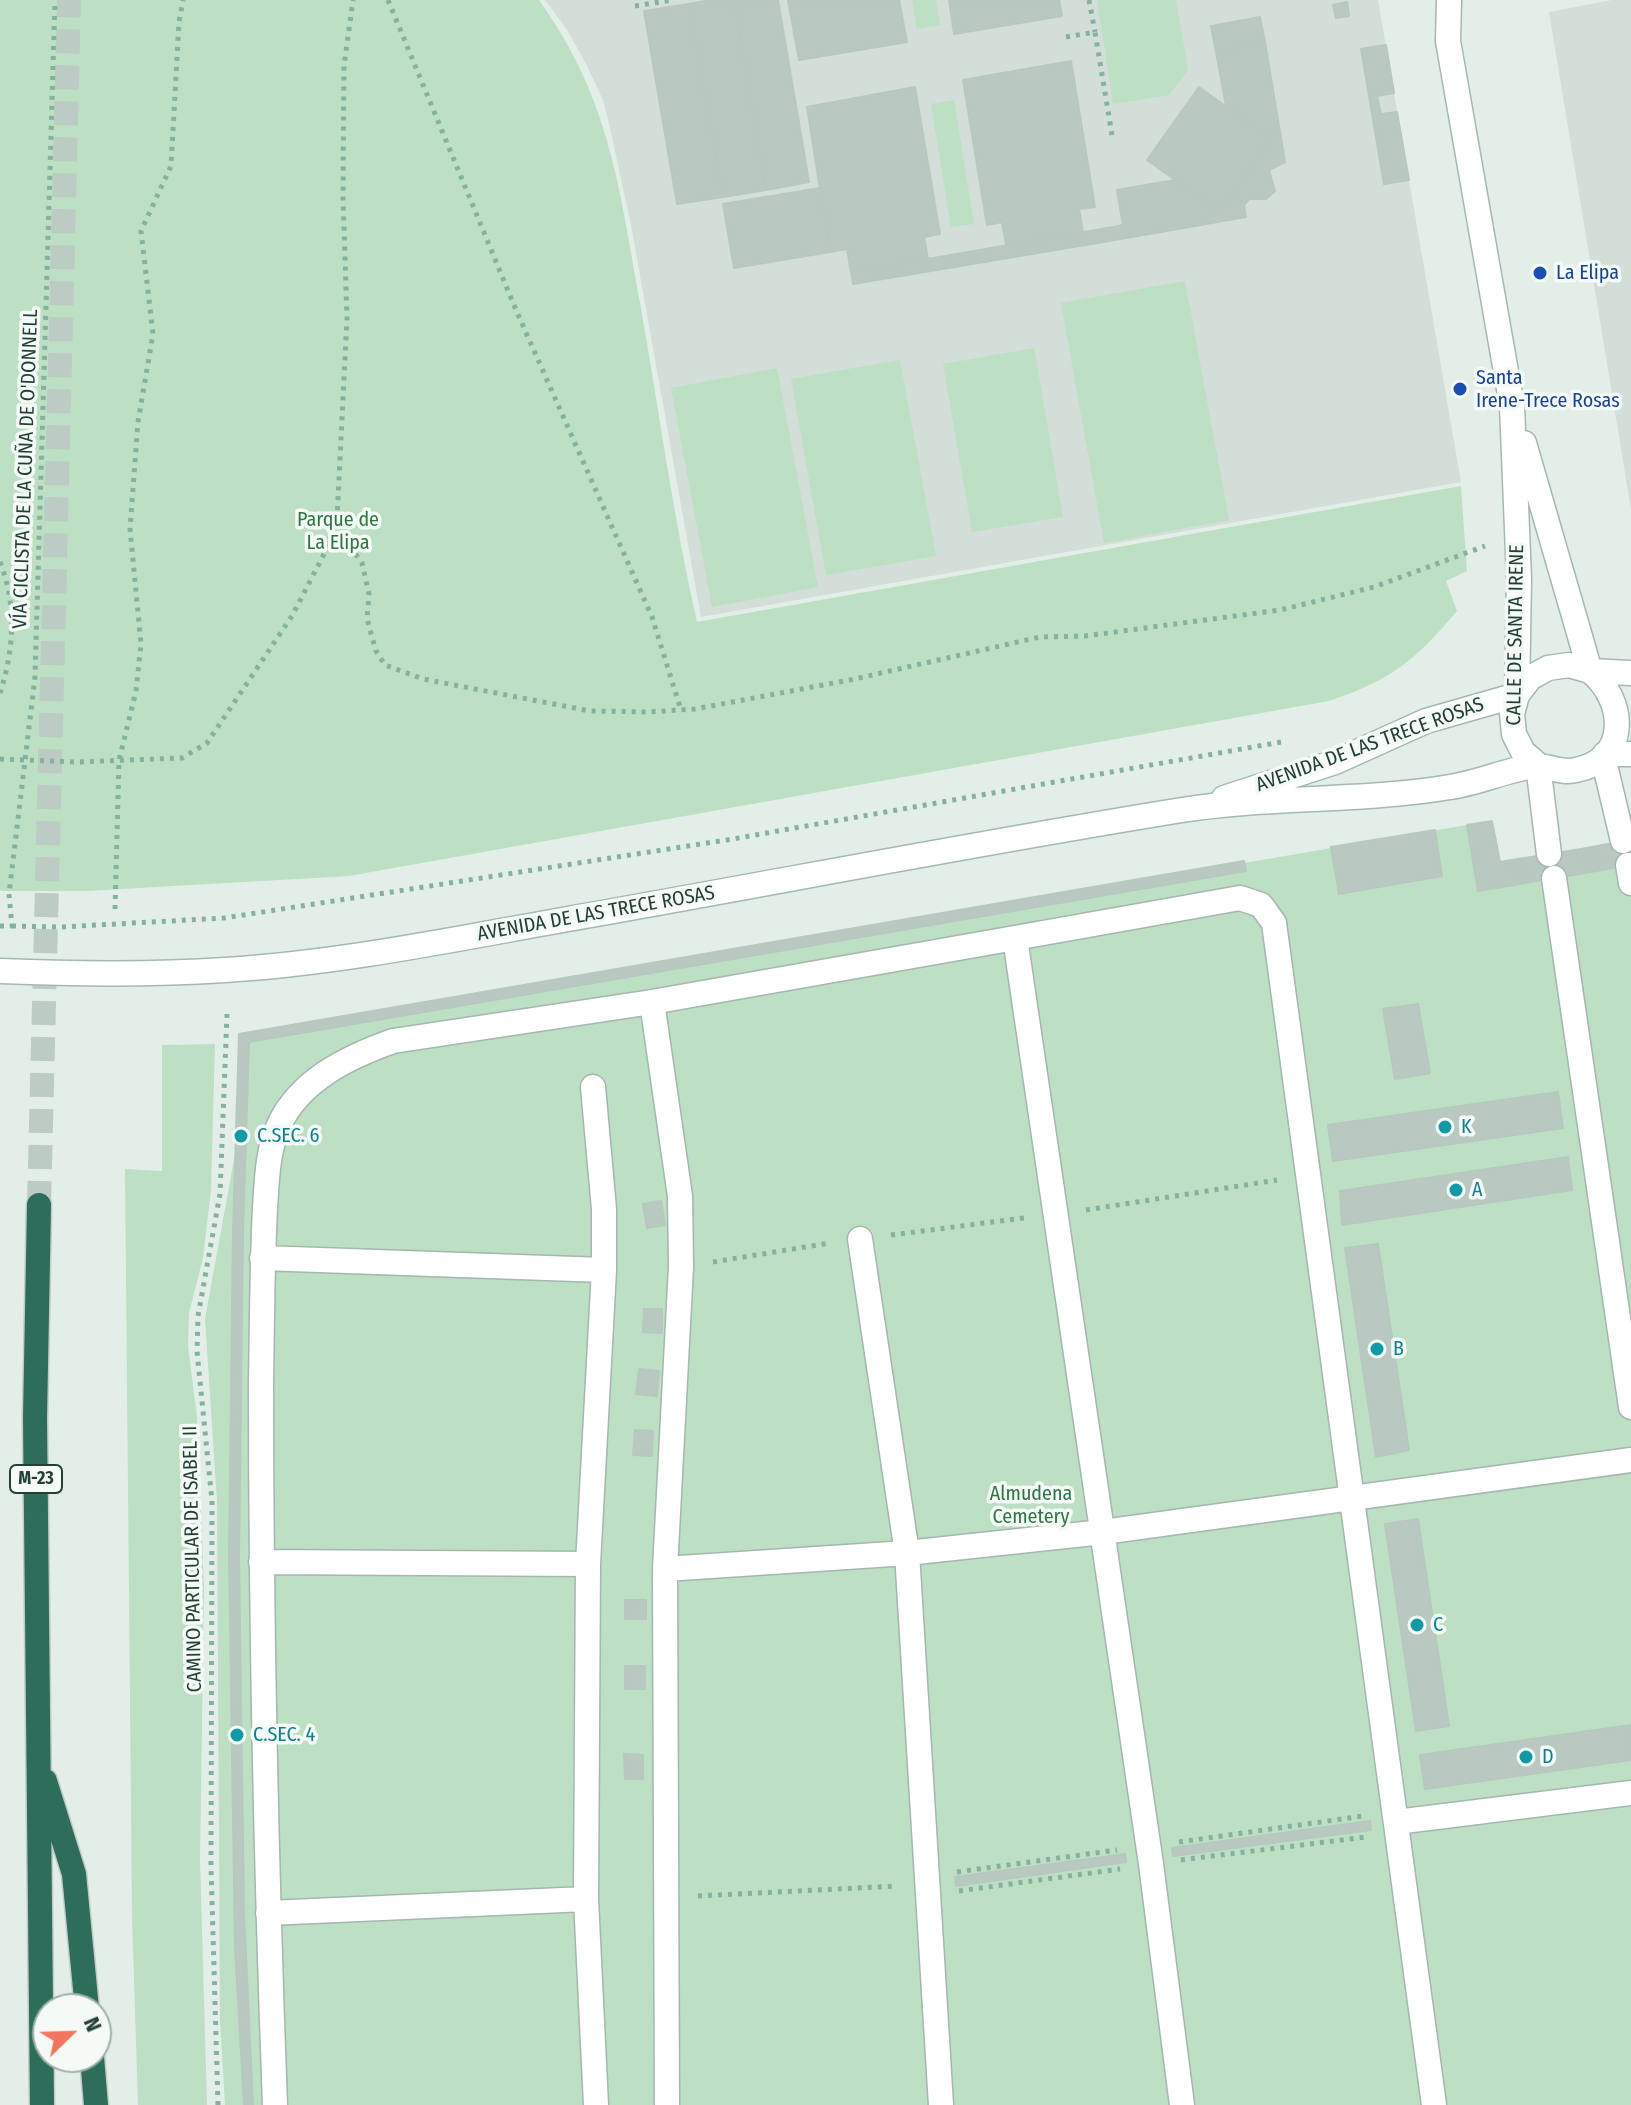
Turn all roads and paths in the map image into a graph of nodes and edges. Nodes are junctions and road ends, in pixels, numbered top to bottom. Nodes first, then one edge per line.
1 (55, 0) edge
2 (183, 0) edge
3 (353, 0) edge
4 (388, 0) edge
5 (672, 0) edge
6 (1089, 0) edge
7 (1449, 0) edge
8 (635, 6) dead end
9 (1095, 32) junction
10 (1066, 37) dead end
11 (1112, 135) dead end
12 (1512, 406) junction
13 (337, 519) junction
14 (1518, 536) junction
15 (0, 562) edge
16 (1631, 673) edge
17 (1598, 677) junction
18 (0, 693) edge
19 (1517, 695) junction
20 (681, 710) junction
21 (1287, 741) dead end
22 (1631, 754) edge
23 (1604, 756) junction
24 (0, 759) edge
25 (25, 759) junction
26 (119, 760) junction
27 (1538, 765) junction
28 (1188, 809) junction
29 (1628, 863) edge
30 (115, 909) dead end
31 (0, 926) edge
32 (12, 926) junction
33 (1015, 938) junction
34 (0, 971) edge
35 (652, 1002) junction
36 (227, 1014) dead end
37 (593, 1087) dead end
38 (1306, 1176) junction
39 (39, 1205) tunnel mouth
40 (1057, 1214) junction
41 (860, 1239) junction
42 (262, 1258) junction
43 (681, 1267) junction
44 (604, 1270) junction
45 (1631, 1407) edge
46 (1631, 1460) edge
47 (1353, 1500) junction
48 (1103, 1532) junction
49 (907, 1553) junction
50 (261, 1562) junction
51 (588, 1564) junction
52 (665, 1569) junction
53 (36, 1754) junction
54 (1631, 1793) edge
55 (1396, 1822) junction
56 (929, 1884) junction
57 (665, 1898) junction
58 (586, 1899) junction
59 (268, 1913) junction
60 (85, 1993) edge
61 (93, 2073) edge
62 (42, 2105) edge
63 (96, 2105) edge
64 (218, 2105) edge
65 (275, 2105) edge
66 (596, 2105) edge
67 (667, 2105) edge
68 (941, 2105) edge
69 (1182, 2105) edge
70 (1434, 2105) edge

1 - 25 path, VÍA CICLISTA DE LA CUÑA DE O'DONNELL
2 - 26 path
3 - 13 path
4 - 20 path
5 - 8 path
6 - 9 path
7 - 12 street, CALLE DE SANTA IRENE
9 - 10 path
9 - 11 path
12 - 14 street, CALLE DE SANTA IRENE
12 - 17 street, CALLE DE SANTA IRENE
13 - 20 path
13 - 26 path
14 - 19 street, CALLE DE SANTA IRENE
14 - 20 path
15 - 18 path
16 - 17 street, AVENIDA DE LAS TRECE ROSAS
17 - 19 street, AVENIDA DE LAS TRECE ROSAS
17 - 23 street, CALLE DE SANTA IRENE
19 - 27 street, CALLE DE SANTA IRENE
19 - 28 street, AVENIDA DE LAS TRECE ROSAS
21 - 32 path
22 - 23 street, AVENIDA DE LAS TRECE ROSAS
23 - 27 street, AVENIDA DE LAS TRECE ROSAS
23 - 29 street
24 - 25 path
25 - 26 path
25 - 32 path, VÍA CICLISTA DE LA CUÑA DE O'DONNELL
26 - 30 path
27 - 28 street, AVENIDA DE LAS TRECE ROSAS
27 - 45 street
28 - 34 street, AVENIDA DE LAS TRECE ROSAS
31 - 32 path
33 - 35 street
33 - 38 street
33 - 40 street
35 - 42 street
35 - 43 street
36 - 64 path, CAMINO PARTICULAR DE ISABEL II
37 - 44 street
38 - 40 path
38 - 47 street
39 - 53 highway, M-23
40 - 41 path
40 - 48 street
41 - 43 path
41 - 49 street
42 - 44 street
42 - 50 street
43 - 52 street
44 - 51 street
46 - 47 street
47 - 48 street
47 - 55 street
48 - 49 street
48 - 69 street
49 - 52 street
49 - 56 street
50 - 51 street
50 - 59 street
51 - 58 street
52 - 57 street
53 - 60 highway
53 - 62 highway, M-23
54 - 55 street
55 - 70 street
56 - 57 path
56 - 68 street
57 - 67 street
58 - 59 street
58 - 66 street
59 - 65 street
61 - 63 highway

